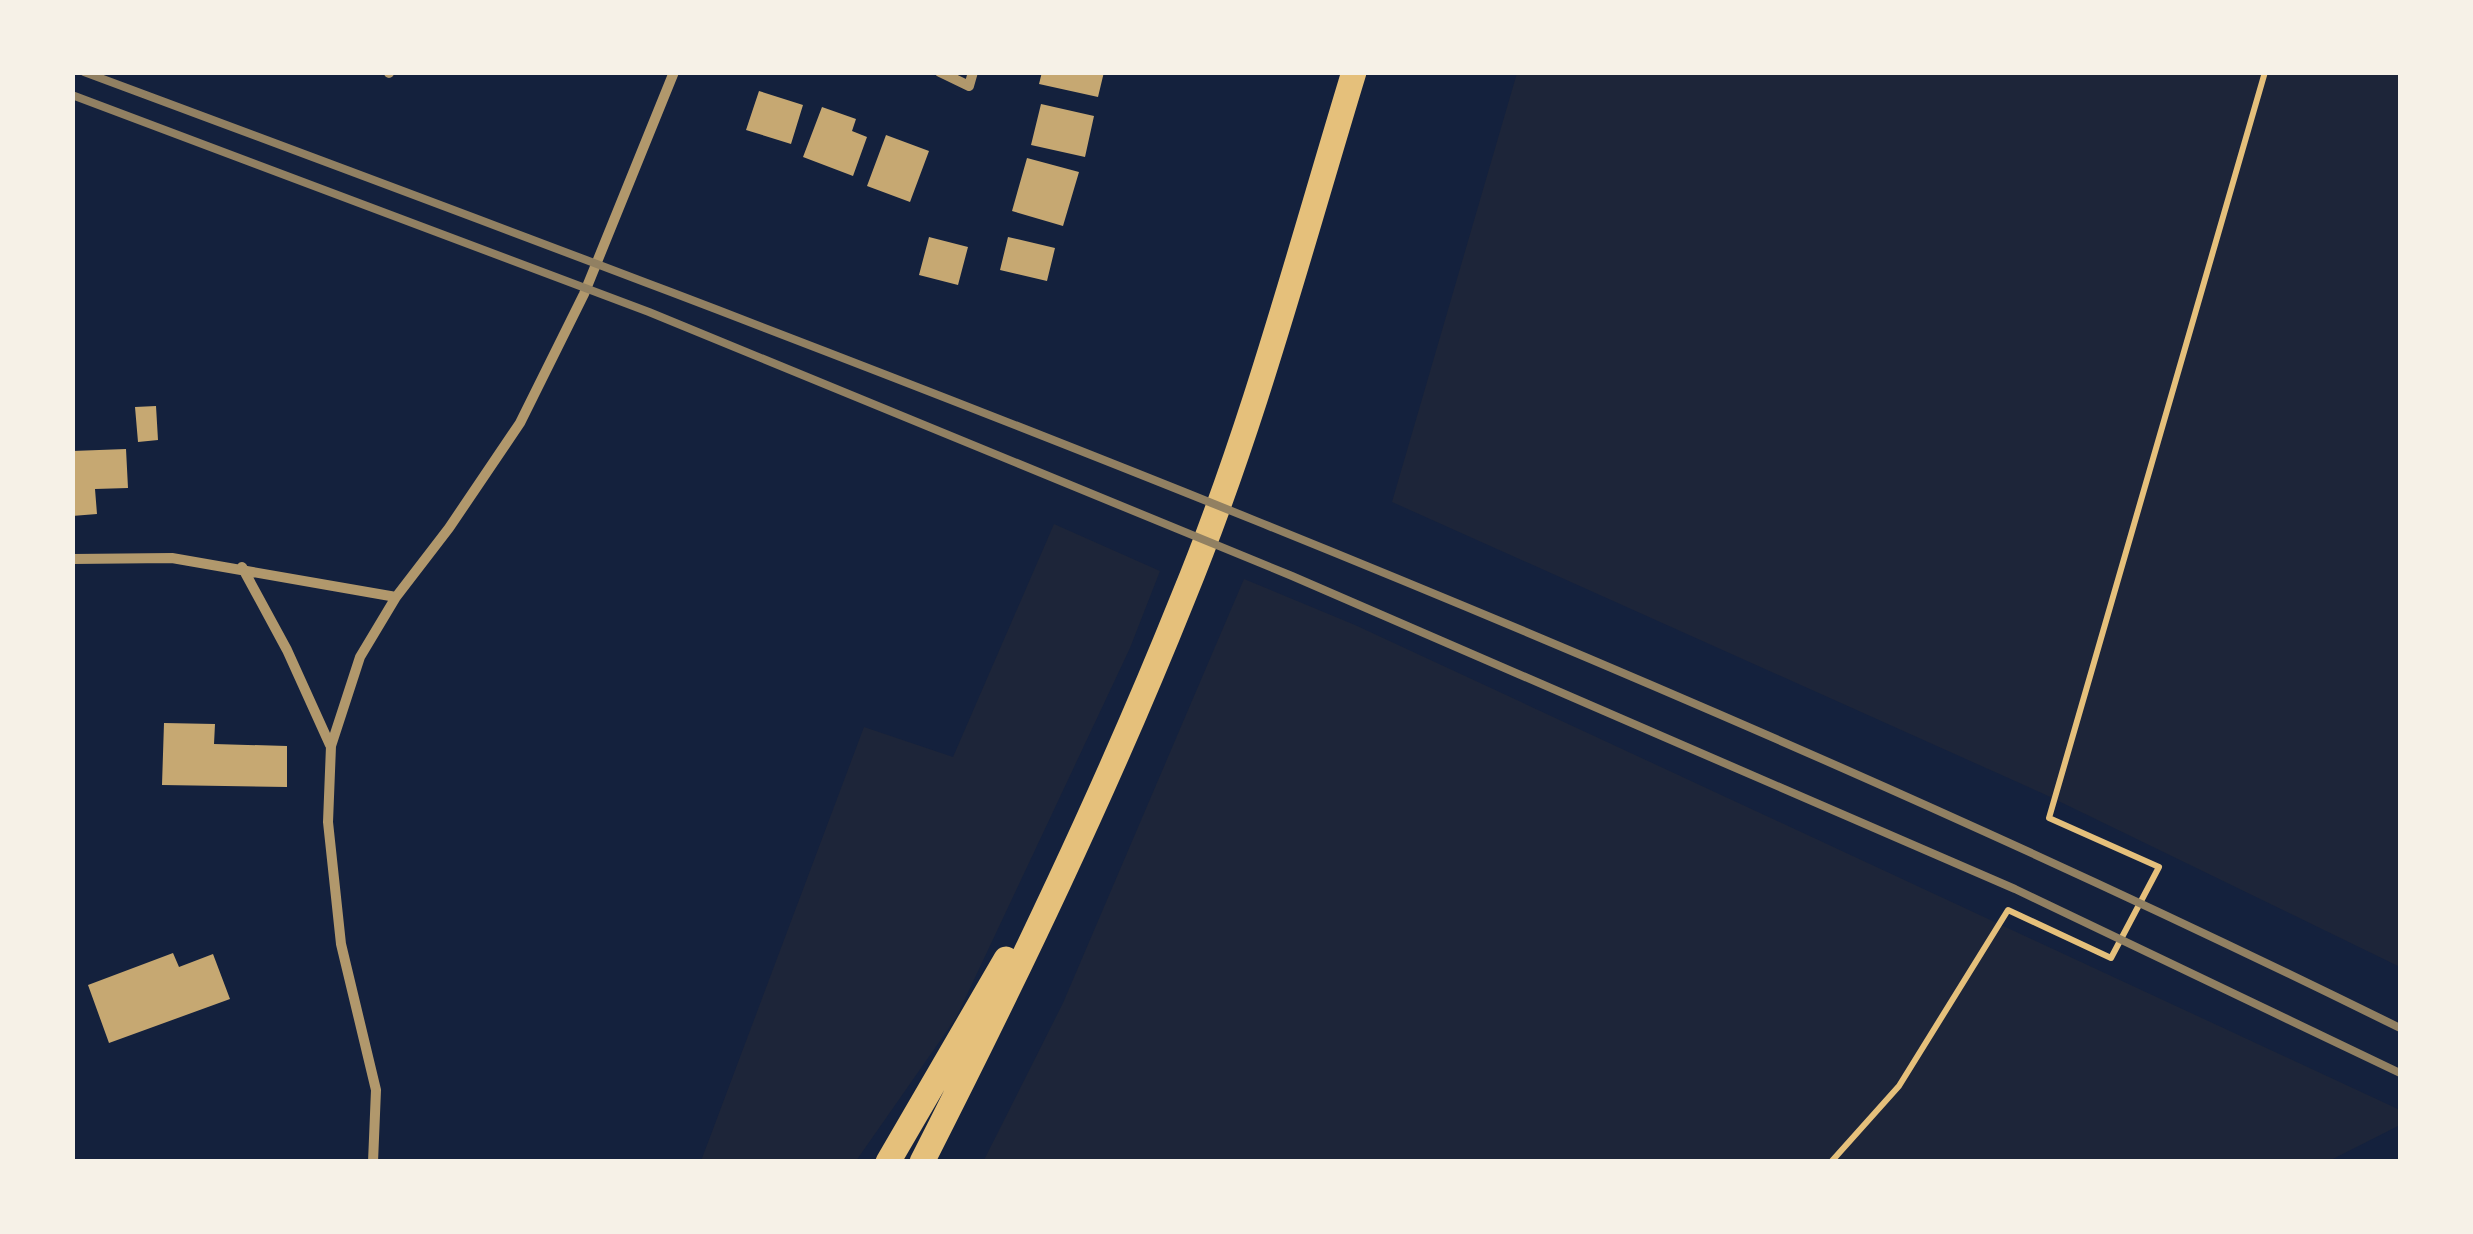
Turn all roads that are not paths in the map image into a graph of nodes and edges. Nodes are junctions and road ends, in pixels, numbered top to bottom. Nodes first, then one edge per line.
1 (674, 72) edge
2 (940, 72) edge
3 (972, 72) edge
4 (1354, 72) edge
5 (72, 559) edge
6 (242, 567) junction
7 (396, 597) junction
8 (331, 746) junction
9 (1088, 816) junction
10 (373, 1162) edge
11 (888, 1162) edge
12 (922, 1162) edge

1 - 7 street
2 - 3 street
4 - 9 main road
5 - 6 street
6 - 7 street
6 - 8 street
7 - 8 street
8 - 10 street
9 - 11 main road
9 - 12 main road

